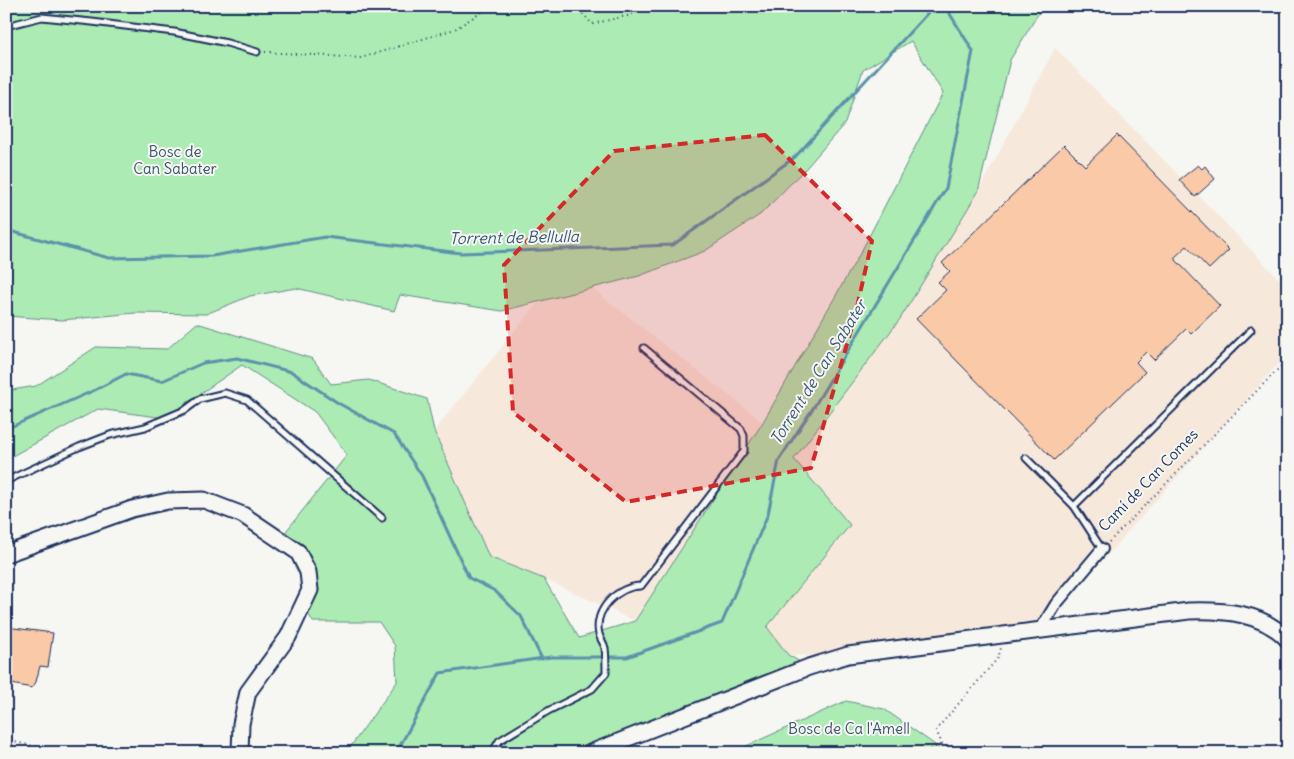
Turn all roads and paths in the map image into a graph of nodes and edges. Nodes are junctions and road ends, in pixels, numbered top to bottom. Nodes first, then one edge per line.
1 (491, 6) edge
2 (576, 6) edge
3 (641, 6) edge
4 (6, 26) edge
5 (258, 52) joint
6 (1251, 330) dead end
7 (644, 348) dead end
8 (1288, 359) edge
9 (1026, 458) dead end
10 (6, 481) edge
11 (1074, 506) junction
12 (382, 518) dead end
13 (1102, 549) junction
14 (6, 554) edge
15 (1040, 630) junction
16 (1006, 634) junction
17 (1288, 640) edge
18 (6, 740) edge
19 (942, 744) junction
20 (64, 753) edge
21 (240, 753) edge
22 (492, 753) edge
23 (590, 753) edge
24 (920, 753) edge
25 (940, 753) edge
26 (955, 753) edge

1 - 5 path
2 - 3 path
4 - 5 lane
6 - 11 lane
7 - 22 lane
8 - 13 path, Camí de Can Comes
9 - 11 lane
10 - 12 lane
11 - 13 lane
13 - 15 street, Camí de Can Comes
14 - 21 main road
15 - 16 main road
15 - 17 main road
16 - 19 path
16 - 23 main road
18 - 20 path
19 - 24 path
19 - 25 path
19 - 26 path

